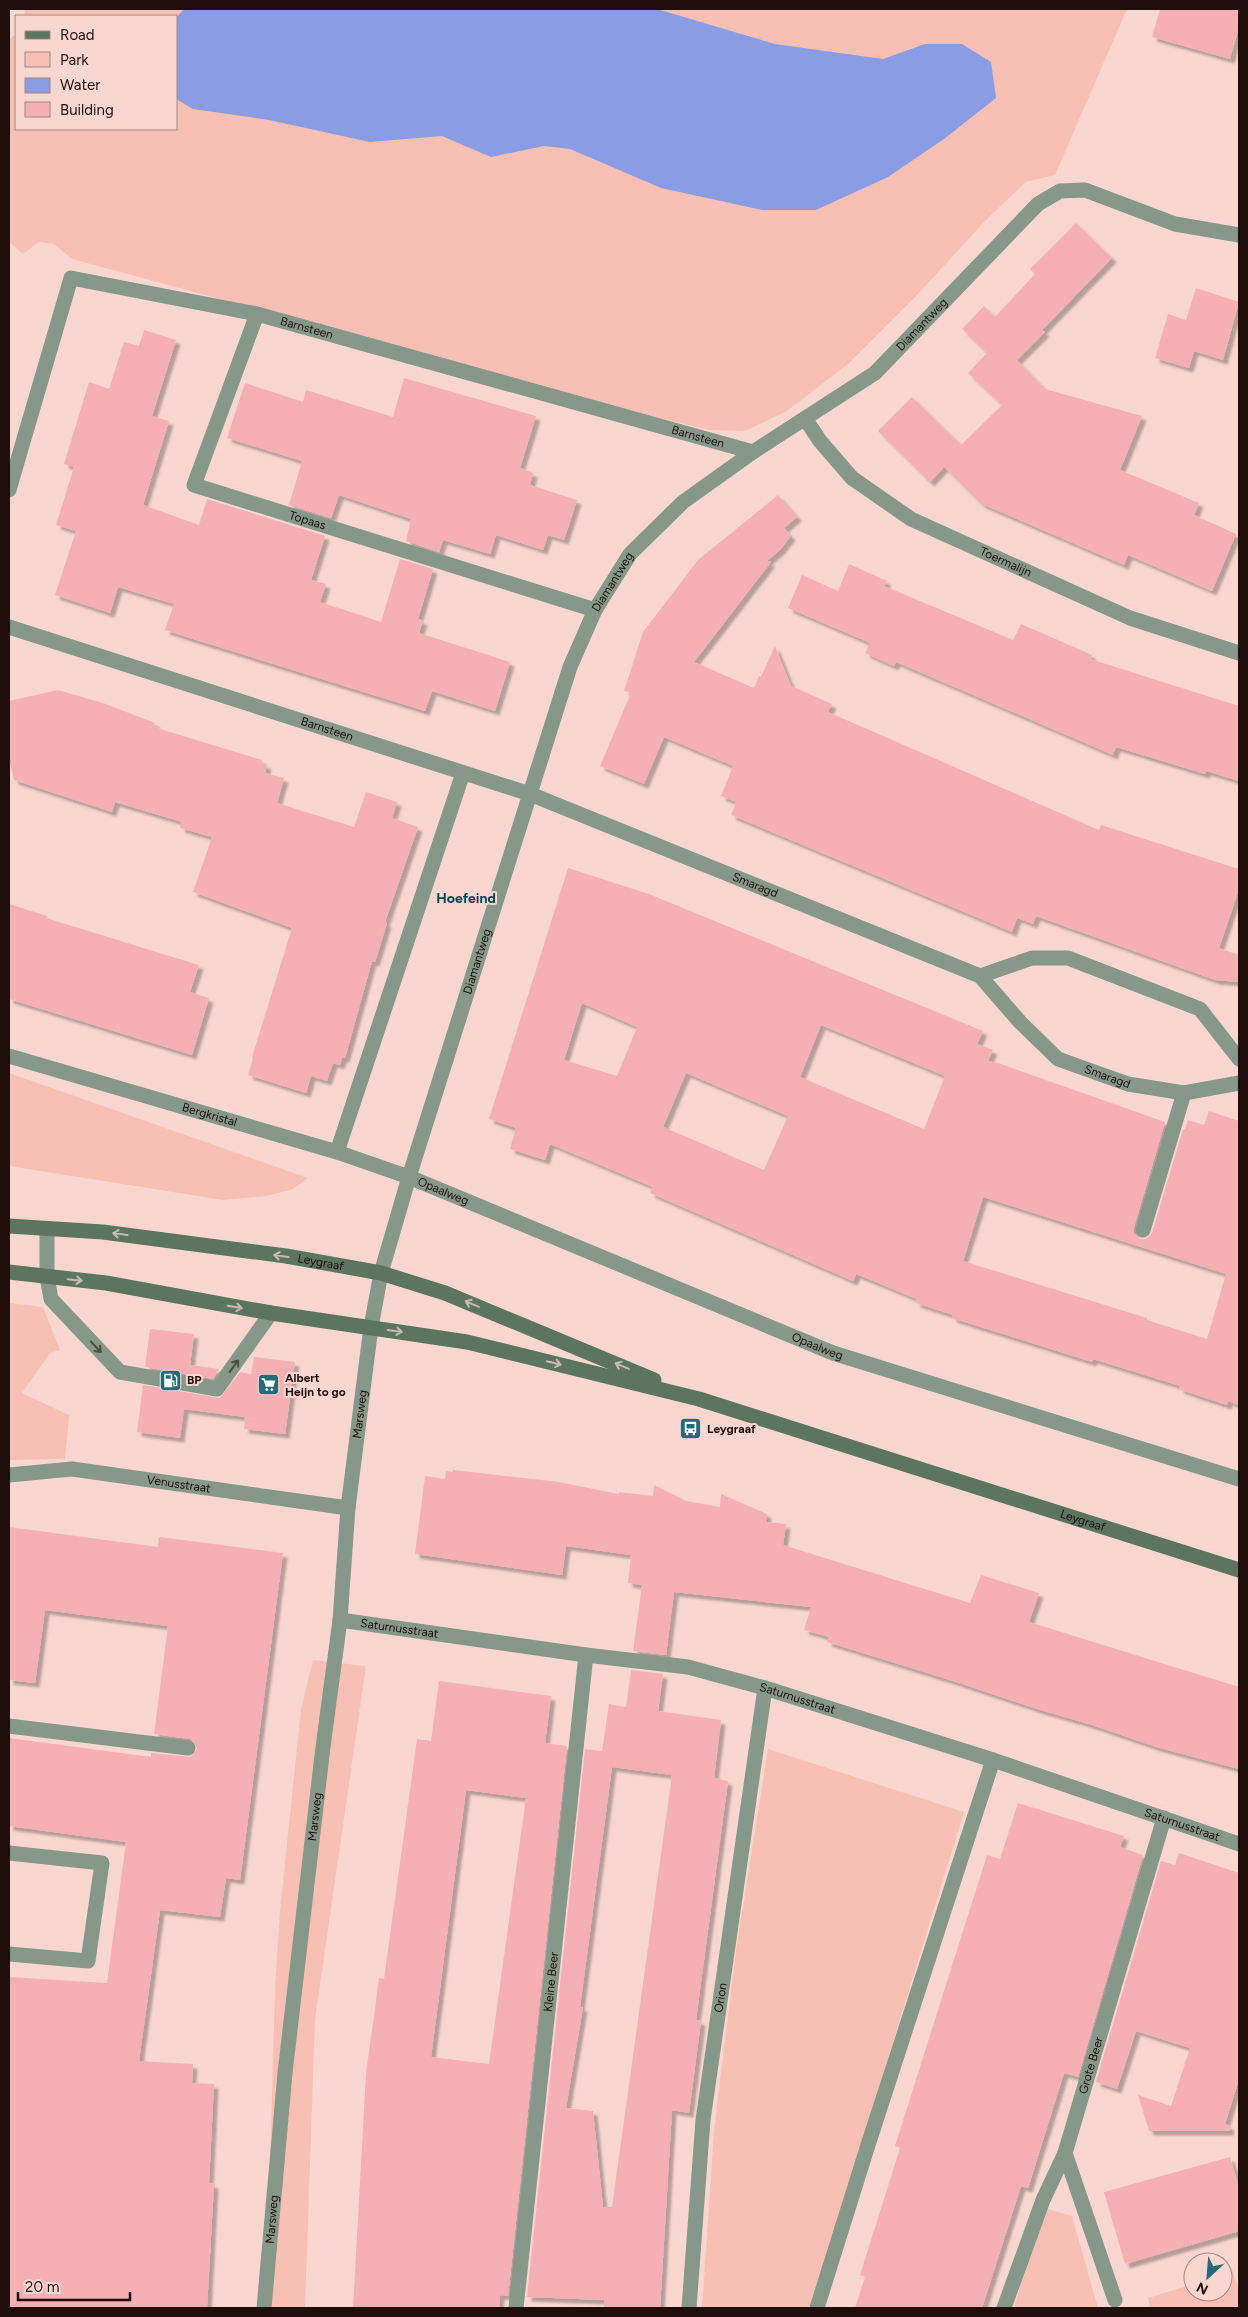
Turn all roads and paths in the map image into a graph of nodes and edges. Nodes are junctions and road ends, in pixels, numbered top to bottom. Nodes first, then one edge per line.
1 (1239, 235) edge
2 (257, 314) junction
3 (806, 420) junction
4 (753, 452) junction
5 (9, 490) edge
6 (595, 610) junction
7 (9, 627) edge
8 (1239, 653) edge
9 (463, 773) junction
10 (530, 794) junction
11 (980, 976) junction
12 (9, 1056) edge
13 (1239, 1059) edge
14 (1239, 1083) edge
15 (1184, 1093) junction
16 (337, 1152) junction
17 (409, 1177) junction
18 (9, 1226) edge
19 (47, 1229) junction
20 (1143, 1230) dead end
21 (9, 1272) edge
22 (381, 1273) junction
23 (47, 1277) junction
24 (271, 1314) junction
25 (371, 1327) junction
26 (699, 1399) junction
27 (9, 1475) edge
28 (1239, 1479) edge
29 (348, 1508) junction
30 (1239, 1570) edge
31 (340, 1620) junction
32 (586, 1656) junction
33 (765, 1688) junction
34 (9, 1726) edge
35 (188, 1748) dead end
36 (993, 1760) junction
37 (1164, 1818) junction
38 (1239, 1844) edge
39 (9, 1853) edge
40 (9, 1954) edge
41 (1065, 2153) junction
42 (1115, 2300) dead end
43 (264, 2308) edge
44 (516, 2308) edge
45 (689, 2308) edge
46 (817, 2308) edge
47 (1004, 2308) edge

1 - 3 street, Diamantweg
2 - 4 street, Barnsteen
2 - 5 street, Barnsteen
2 - 6 street, Topaas
3 - 4 street, Diamantweg
3 - 8 street, Toermalijn
4 - 6 street, Diamantweg
6 - 10 street, Diamantweg
7 - 9 street, Barnsteen
9 - 10 street, Barnsteen
9 - 16 street
10 - 11 street, Smaragd
10 - 17 street, Diamantweg
11 - 13 street
11 - 15 street, Smaragd
12 - 16 street, Bergkristal
14 - 15 street, Smaragd
15 - 20 street
16 - 17 street, Bergkristal
17 - 22 street, Diamantweg
17 - 28 street, Opaalweg
18 - 19 street, Leygraaf
22 -> 19 street, Leygraaf
19 - 23 street
21 - 23 street, Leygraaf
22 - 25 street, Diamantweg
26 -> 22 street, Leygraaf
23 -> 24 street, Leygraaf
23 -> 24 street
24 - 25 street, Leygraaf
25 -> 26 street, Leygraaf
25 - 29 street, Marsweg
26 - 30 street, Leygraaf
27 - 29 street, Venusstraat
29 - 31 street, Marsweg
31 - 32 street, Saturnusstraat
31 - 43 street, Marsweg
32 - 33 street, Saturnusstraat
32 - 44 street, Kleine Beer
33 - 36 street, Saturnusstraat
33 - 45 street, Orion
34 - 35 street
36 - 37 street, Saturnusstraat
36 - 46 street
37 - 38 street, Saturnusstraat
37 - 41 street, Grote Beer
39 - 40 street
41 - 42 street
41 - 47 street, Grote Beer

